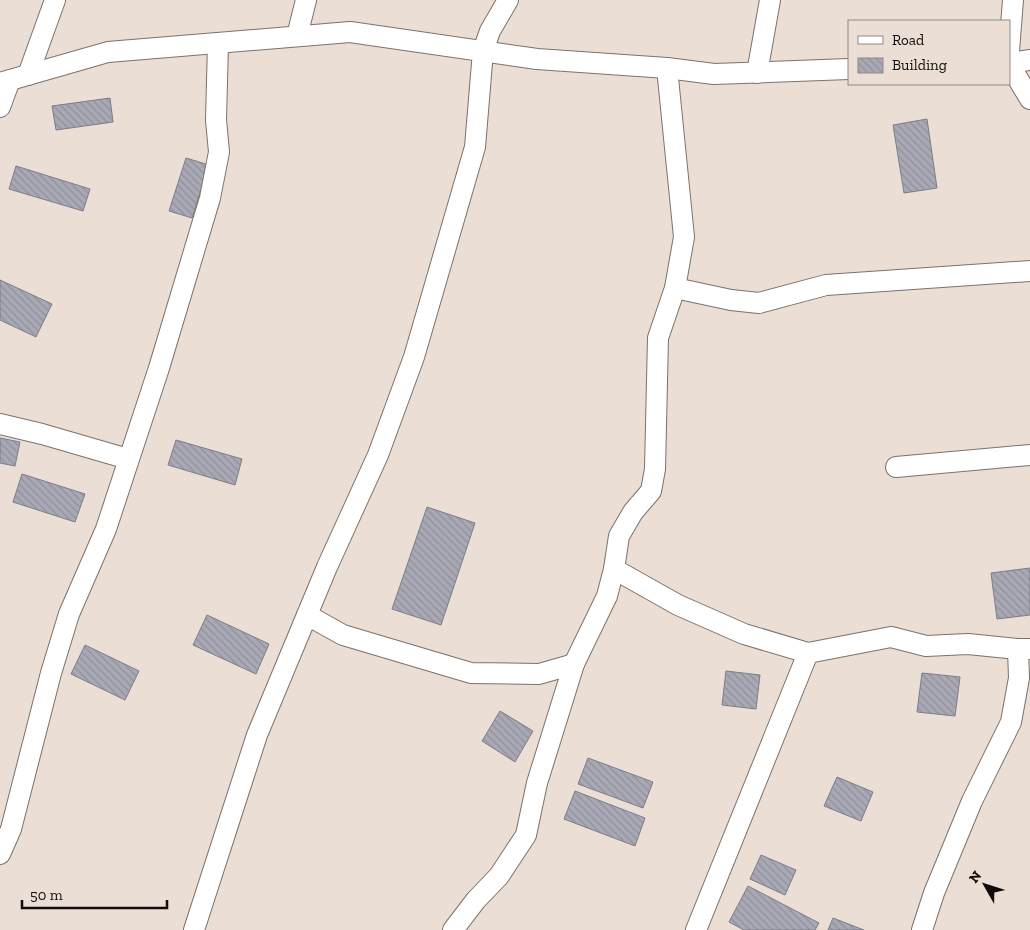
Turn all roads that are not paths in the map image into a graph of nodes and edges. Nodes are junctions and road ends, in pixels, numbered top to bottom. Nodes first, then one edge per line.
1 (55, 0) edge
2 (306, 0) edge
3 (508, 0) edge
4 (770, 0) edge
5 (1013, 0) edge
6 (297, 36) junction
7 (1010, 38) edge
8 (218, 43) junction
9 (483, 51) junction
10 (1030, 60) edge
11 (1010, 63) edge
12 (1010, 65) edge
13 (666, 68) junction
14 (848, 69) edge
15 (757, 73) junction
16 (13, 80) edge
17 (1030, 99) edge
18 (0, 107) edge
19 (1030, 272) edge
20 (675, 288) junction
21 (0, 424) edge
22 (1030, 455) edge
23 (128, 459) junction
24 (896, 467) dead end
25 (614, 569) junction
26 (307, 615) junction
27 (1024, 649) edge
28 (808, 653) junction
29 (574, 664) junction
30 (0, 854) edge
31 (194, 930) edge
32 (453, 930) edge
33 (696, 930) edge
34 (922, 930) edge

1 - 16 street
2 - 6 street
3 - 9 street
4 - 15 street
5 - 7 street
6 - 8 street
6 - 9 street
8 - 16 street
8 - 23 street
9 - 13 street
9 - 26 street
10 - 11 street
12 - 17 street
13 - 15 street
13 - 20 street
14 - 15 street
16 - 18 street
19 - 20 street
20 - 25 street
21 - 23 street
22 - 24 street
23 - 30 street
25 - 28 street
25 - 29 street
26 - 29 street
26 - 31 street
27 - 28 street
27 - 34 street
28 - 33 street
29 - 32 street

